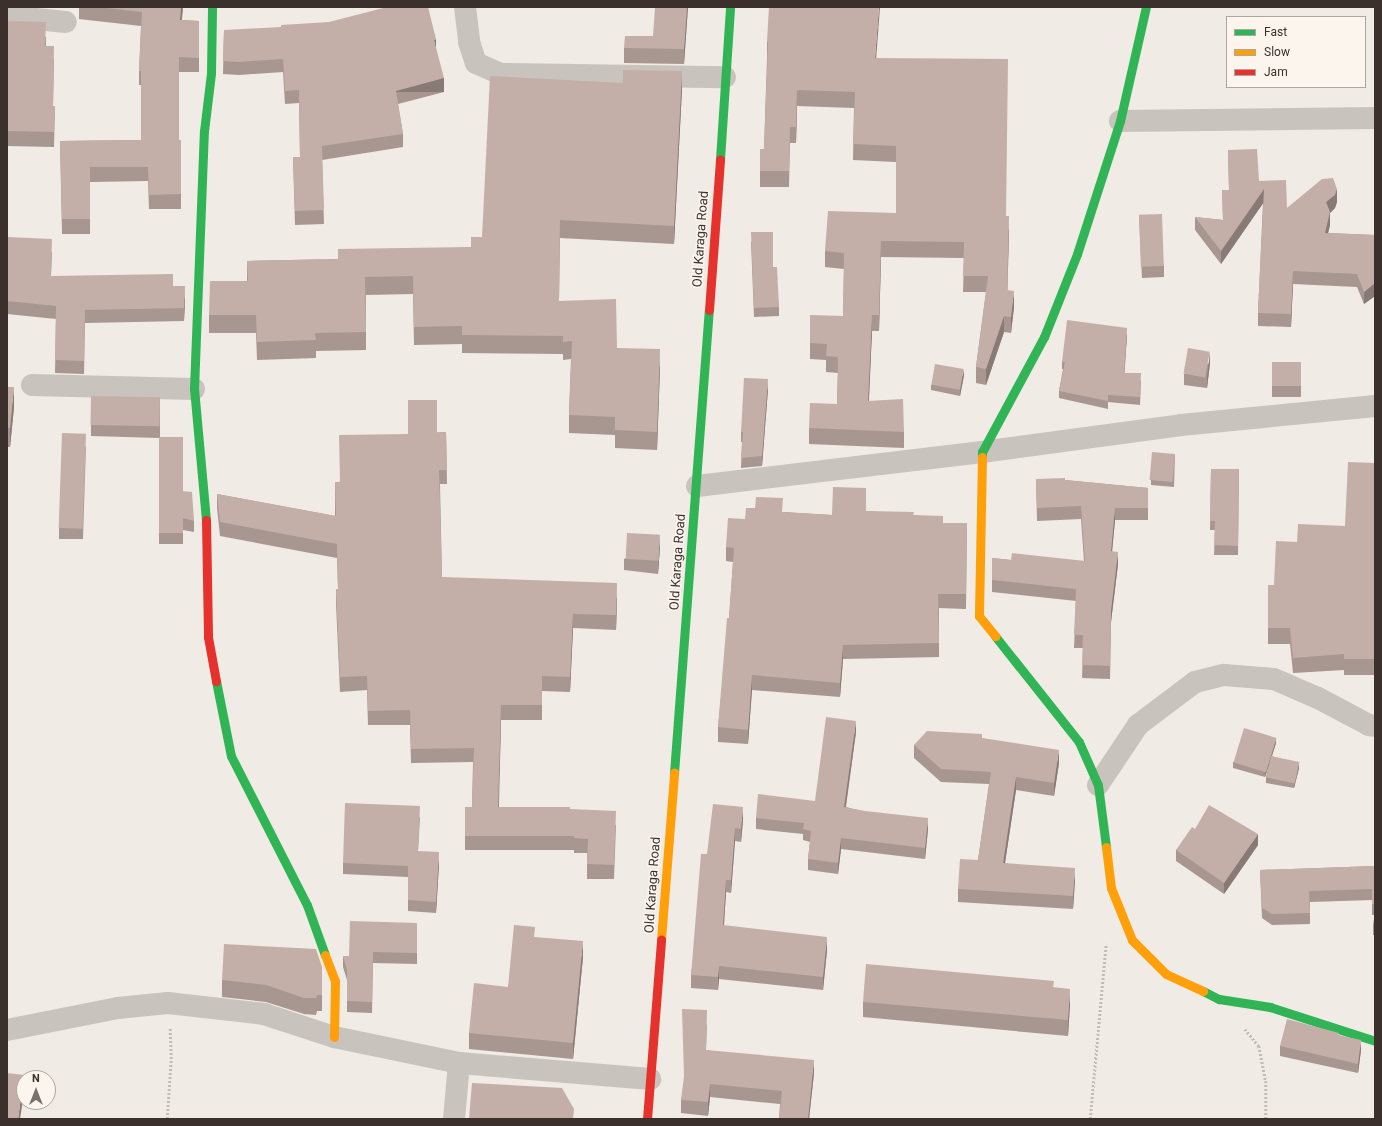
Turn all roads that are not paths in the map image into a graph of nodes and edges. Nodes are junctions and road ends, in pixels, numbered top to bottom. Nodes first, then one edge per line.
1 (212, 7) edge
2 (465, 7) edge
3 (730, 7) edge
4 (1146, 7) edge
5 (7, 16) edge
6 (66, 22) dead end
7 (726, 77) junction
8 (1375, 118) edge
9 (1120, 121) junction
10 (32, 385) dead end
11 (194, 389) junction
12 (1375, 406) edge
13 (982, 452) junction
14 (697, 486) junction
15 (1375, 726) edge
16 (1098, 785) junction
17 (7, 1030) edge
18 (334, 1037) junction
19 (1375, 1041) edge
20 (459, 1063) junction
21 (650, 1079) junction
22 (454, 1119) edge
23 (647, 1119) edge

1 - 11 street
2 - 7 street
3 - 7 street, Old Karaga Road
4 - 9 street
5 - 6 street
7 - 14 street, Old Karaga Road
8 - 9 street
9 - 13 street
10 - 11 street
11 - 18 street
12 - 13 street
13 - 14 street
13 - 16 street
14 - 21 street, Old Karaga Road
15 - 16 street
16 - 19 street
17 - 18 street
18 - 20 street
20 - 21 street
20 - 22 street
21 - 23 street, Old Karaga Road

